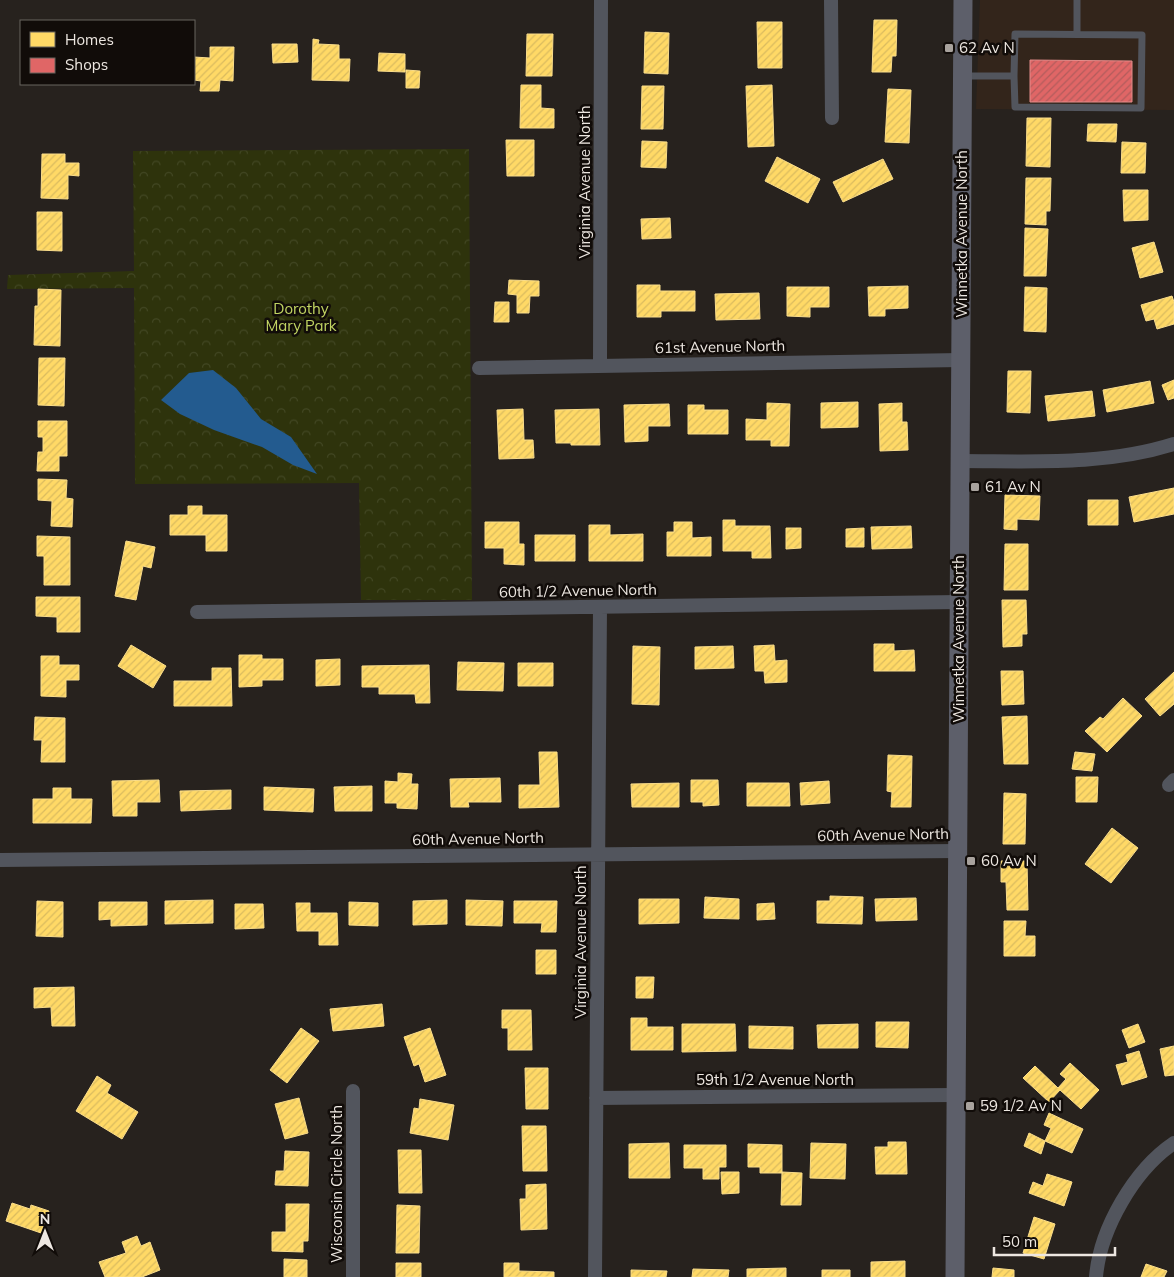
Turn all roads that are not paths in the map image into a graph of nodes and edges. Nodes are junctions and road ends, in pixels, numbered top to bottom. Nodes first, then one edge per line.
1 (602, 0) edge
2 (831, 0) edge
3 (963, 0) edge
4 (1077, 0) edge
5 (1077, 34) junction
6 (963, 76) junction
7 (1014, 76) junction
8 (832, 118) dead end
9 (961, 360) junction
10 (600, 365) junction
11 (479, 368) dead end
12 (1174, 444) edge
13 (960, 461) junction
14 (960, 602) junction
15 (600, 607) junction
16 (197, 612) dead end
17 (957, 851) junction
18 (597, 854) junction
19 (0, 860) edge
20 (353, 1092) dead end
21 (955, 1095) junction
22 (596, 1098) junction
23 (1174, 1143) edge
24 (353, 1277) edge
25 (595, 1277) edge
26 (955, 1277) edge
27 (1096, 1277) edge

1 - 10 street, Virginia Avenue North
2 - 8 street
3 - 6 street, Winnetka Avenue North
4 - 5 lane
5 - 7 lane
5 - 7 lane
6 - 7 lane
6 - 9 street, Winnetka Avenue North
9 - 10 street, 61st Avenue North
9 - 13 street, Winnetka Avenue North
10 - 11 street, 61st Avenue North
12 - 13 street
13 - 14 street, Winnetka Avenue North
14 - 15 street, 60th 1/2 Avenue North
14 - 17 street, Winnetka Avenue North
15 - 16 street, 60th 1/2 Avenue North
15 - 18 street, Virginia Avenue North
17 - 18 street, 60th Avenue North
17 - 21 street, Winnetka Avenue North
18 - 19 street, 60th Avenue North
18 - 22 street, Virginia Avenue North
20 - 24 street, Wisconsin Circle North
21 - 22 street, 59th 1/2 Avenue North
21 - 26 street, Winnetka Avenue North
22 - 25 street, Virginia Avenue North
23 - 27 street

